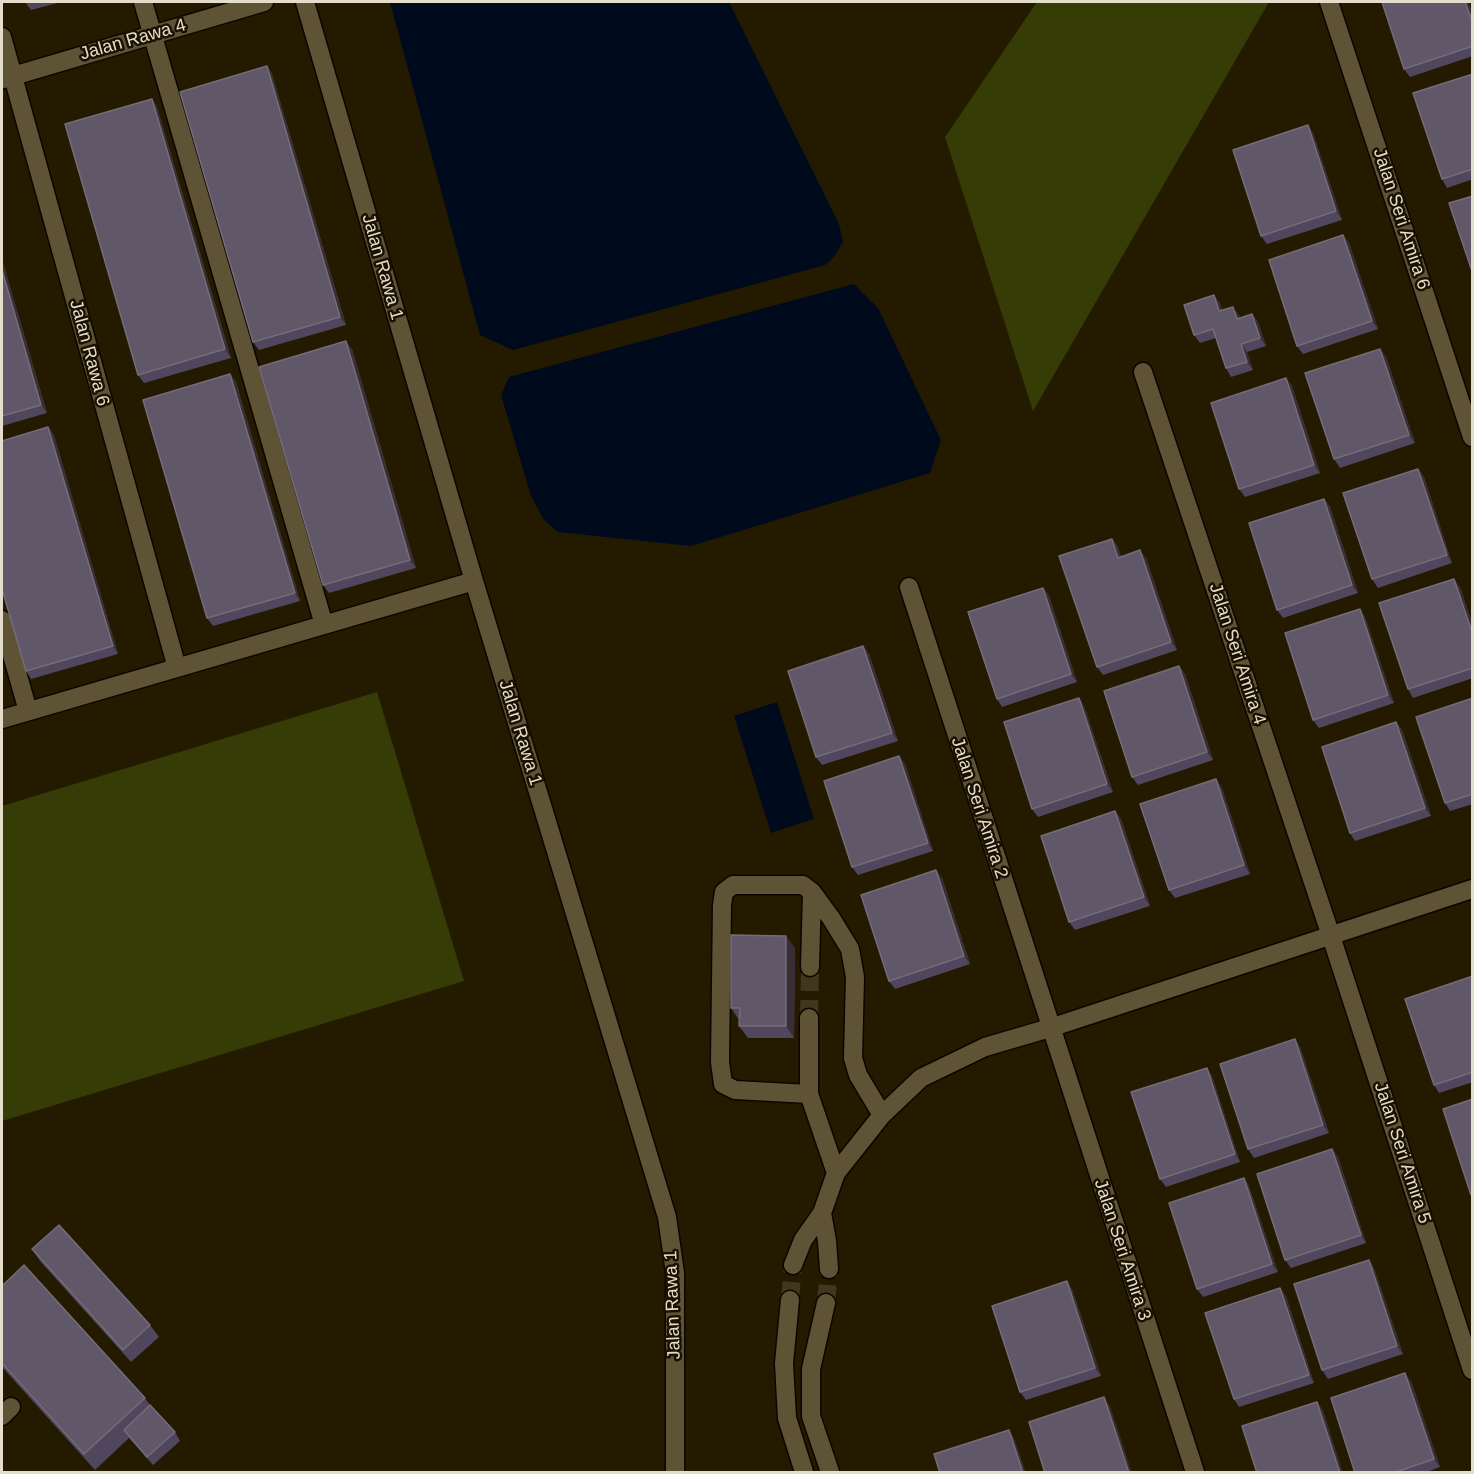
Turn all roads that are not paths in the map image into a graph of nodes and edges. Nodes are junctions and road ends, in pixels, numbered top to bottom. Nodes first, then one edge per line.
1 (143, 2) edge
2 (264, 2) edge
3 (306, 2) edge
4 (1329, 2) edge
5 (153, 34) junction
6 (2, 38) edge
7 (7, 78) edge
8 (1143, 372) dead end
9 (1473, 437) edge
10 (474, 581) junction
11 (909, 587) dead end
12 (2, 620) edge
13 (324, 625) junction
14 (177, 668) junction
15 (28, 711) junction
16 (2, 719) edge
17 (1473, 889) edge
18 (812, 892) junction
19 (1331, 936) junction
20 (810, 967) tunnel mouth
21 (808, 1018) tunnel mouth
22 (1050, 1028) junction
23 (809, 1094) junction
24 (882, 1115) junction
25 (836, 1173) junction
26 (822, 1213) junction
27 (793, 1265) tunnel mouth
28 (829, 1269) tunnel mouth
29 (790, 1300) tunnel mouth
30 (826, 1303) tunnel mouth
31 (788, 1329) junction
32 (819, 1334) junction
33 (1473, 1370) edge
34 (675, 1473) edge
35 (804, 1473) edge
36 (830, 1473) edge
37 (1195, 1473) edge

1 - 5 street
2 - 5 street, Jalan Rawa 4
3 - 10 street, Jalan Rawa 1
4 - 9 street, Jalan Seri Amira 6
5 - 7 street, Jalan Rawa 4
5 - 13 street
6 - 7 street, Jalan Rawa 6
7 - 14 street, Jalan Rawa 6
8 - 19 street, Jalan Seri Amira 4
10 - 13 street
10 - 34 street, Jalan Rawa 1
11 - 22 street, Jalan Seri Amira 2
12 - 15 street
13 - 14 street
14 - 15 street
15 - 16 street
17 - 19 street
18 - 20 street
18 - 23 street
18 - 24 street
19 - 22 street
19 - 33 street, Jalan Seri Amira 5
21 - 23 street
22 - 24 street
22 - 37 street, Jalan Seri Amira 3
23 - 25 street
24 - 25 street
25 - 26 street
26 - 27 street
26 - 28 street
29 - 31 street
30 - 32 street
31 - 32 street
31 - 35 street
32 - 36 street

